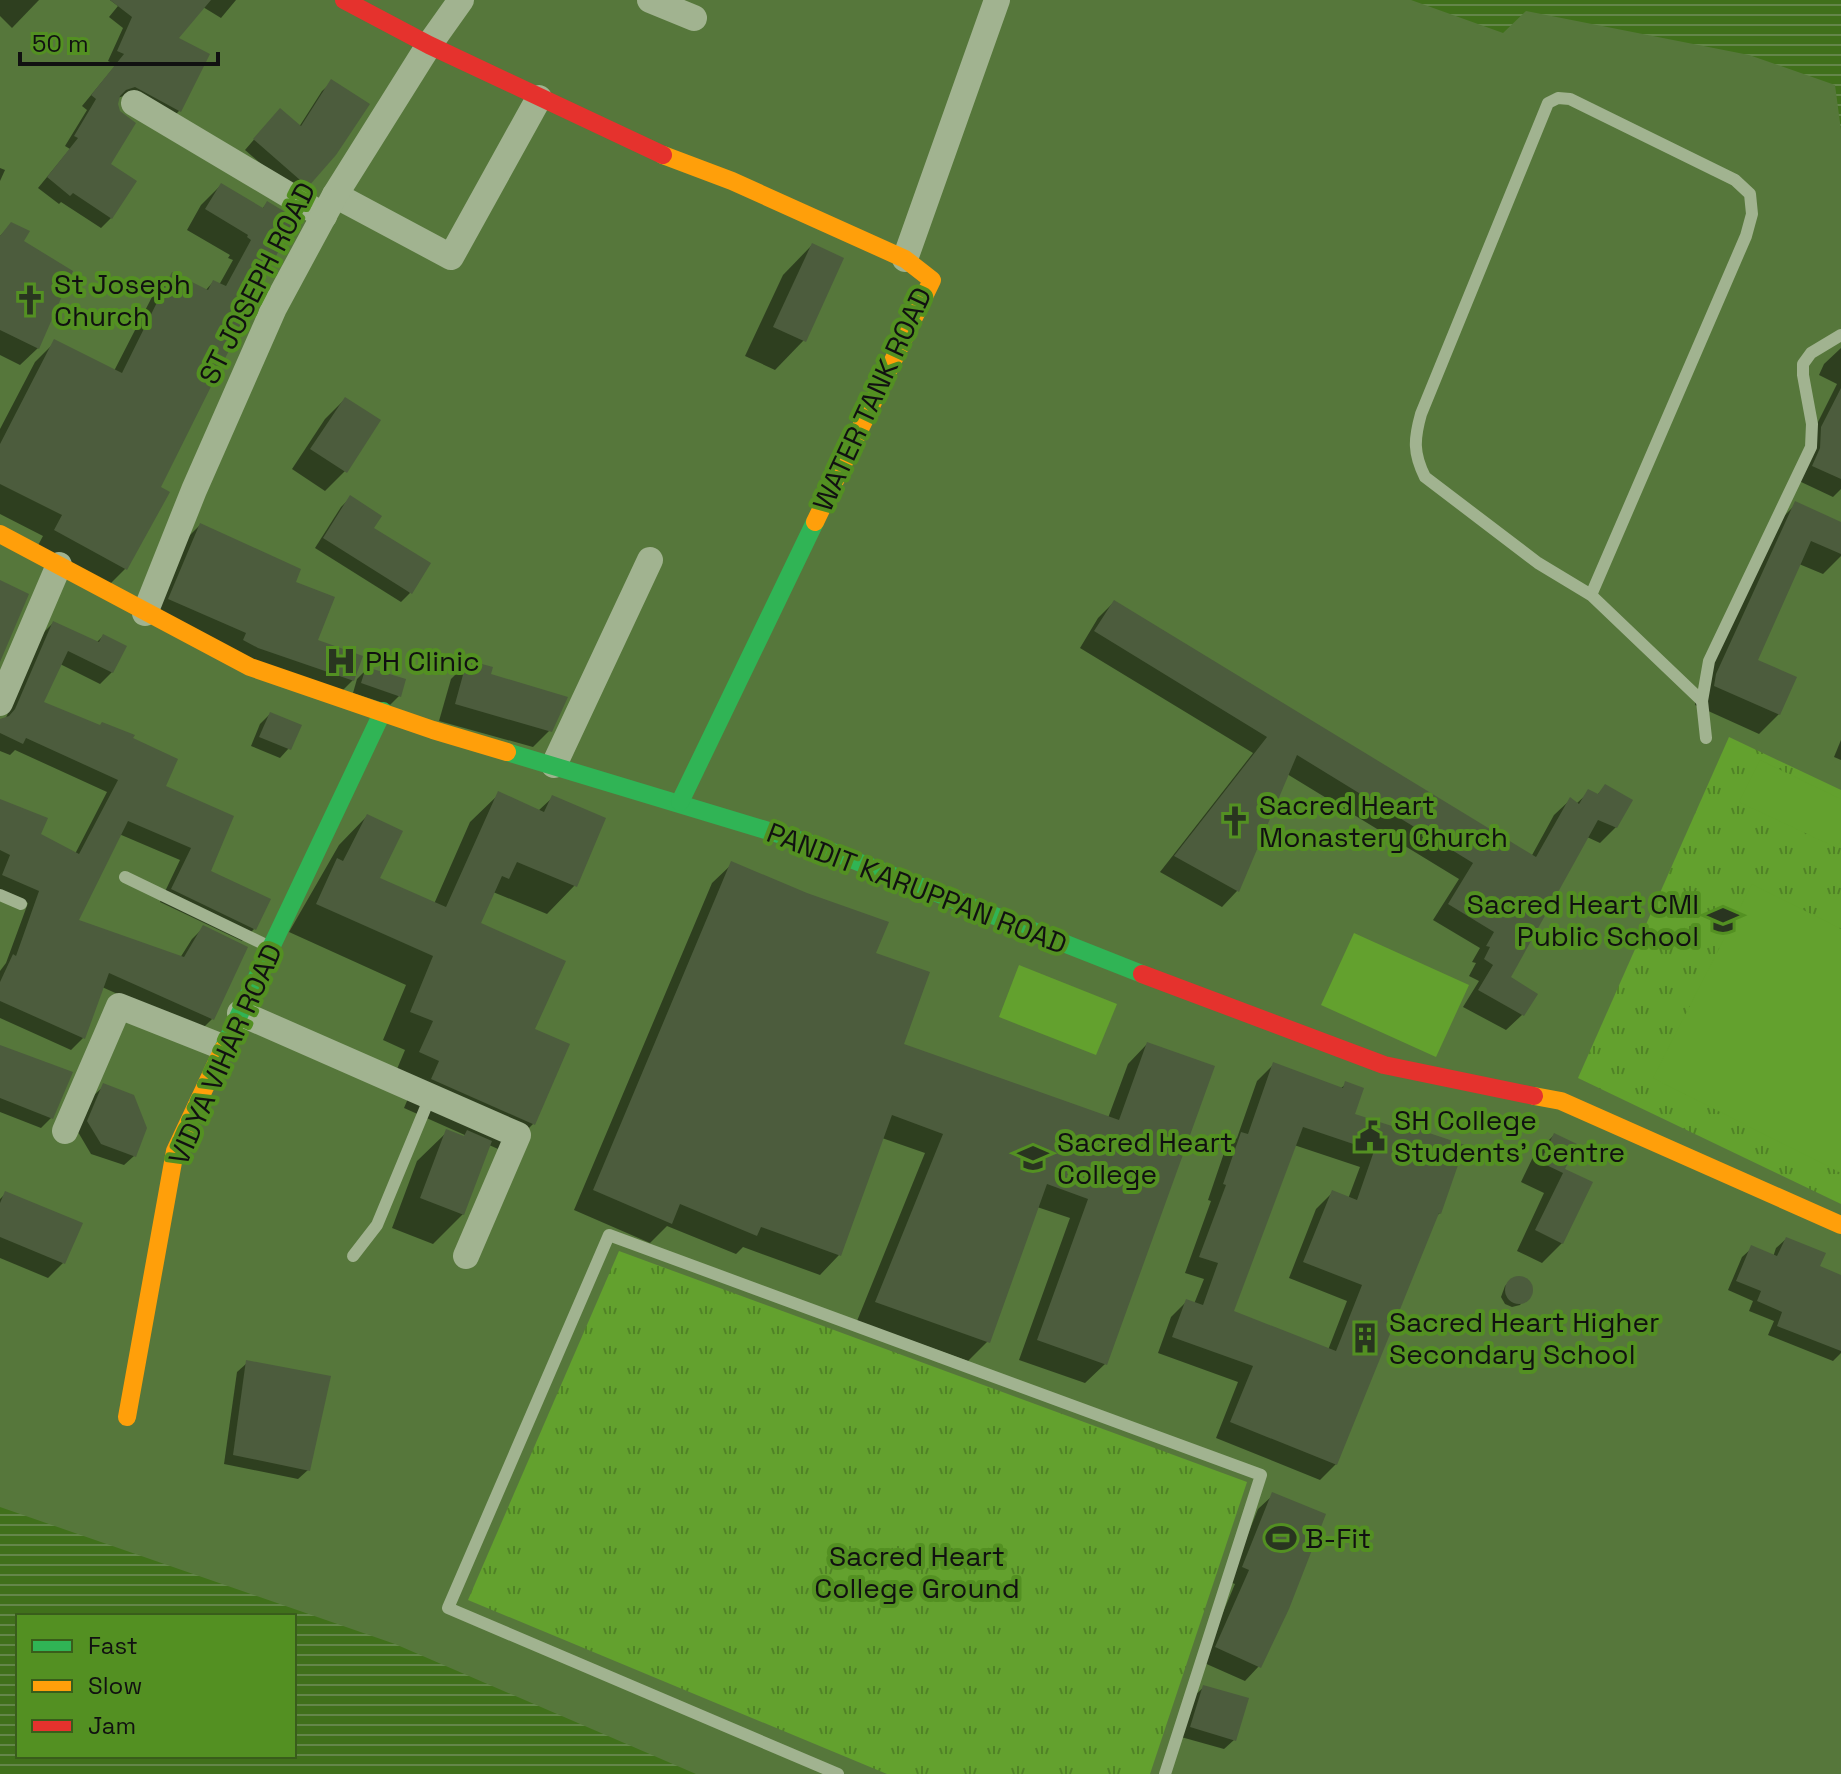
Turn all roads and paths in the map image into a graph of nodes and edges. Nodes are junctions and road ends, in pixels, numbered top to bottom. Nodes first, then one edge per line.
1 (344, 0) edge
2 (461, 0) edge
3 (650, 0) edge
4 (997, 0) edge
5 (694, 18) dead end
6 (429, 45) junction
7 (539, 98) junction
8 (134, 103) dead end
9 (330, 206) junction
10 (905, 259) junction
11 (1841, 335) edge
12 (0, 534) edge
13 (650, 560) dead end
14 (59, 565) junction
15 (1591, 595) junction
16 (145, 613) junction
17 (1702, 701) junction
18 (0, 703) edge
19 (383, 711) junction
20 (1706, 738) dead end
21 (554, 765) junction
22 (680, 802) junction
23 (125, 877) dead end
24 (0, 895) edge
25 (21, 904) dead end
26 (272, 948) junction
27 (240, 1013) junction
28 (225, 1048) junction
29 (430, 1097) junction
30 (65, 1131) dead end
31 (1841, 1225) edge
32 (353, 1256) dead end
33 (466, 1256) dead end
34 (127, 1417) dead end
35 (838, 1774) edge
36 (1165, 1774) edge

1 - 6 street, WATER TANK ROAD
2 - 6 street, ST JOSEPH ROAD
3 - 5 street
4 - 10 street
6 - 7 street, WATER TANK ROAD
6 - 9 street, ST JOSEPH ROAD
7 - 9 street
7 - 10 street, WATER TANK ROAD
8 - 9 street
9 - 16 street, ST JOSEPH ROAD
10 - 22 street, WATER TANK ROAD
11 - 17 lane
12 - 14 street, PANDIT KARUPPAN ROAD
13 - 21 street
14 - 16 street, PANDIT KARUPPAN ROAD
14 - 18 street
15 - 15 lane
15 - 17 lane
16 - 19 street, PANDIT KARUPPAN ROAD
17 - 20 lane
19 - 21 street, PANDIT KARUPPAN ROAD
19 - 26 street, VIDYA VIHAR ROAD
21 - 22 street, PANDIT KARUPPAN ROAD
22 - 31 street, PANDIT KARUPPAN ROAD
23 - 26 lane
24 - 25 lane
26 - 27 street, VIDYA VIHAR ROAD
27 - 28 street, VIDYA VIHAR ROAD
27 - 29 street
28 - 30 street
28 - 34 street, VIDYA VIHAR ROAD
29 - 32 lane
29 - 33 street
35 - 36 lane

